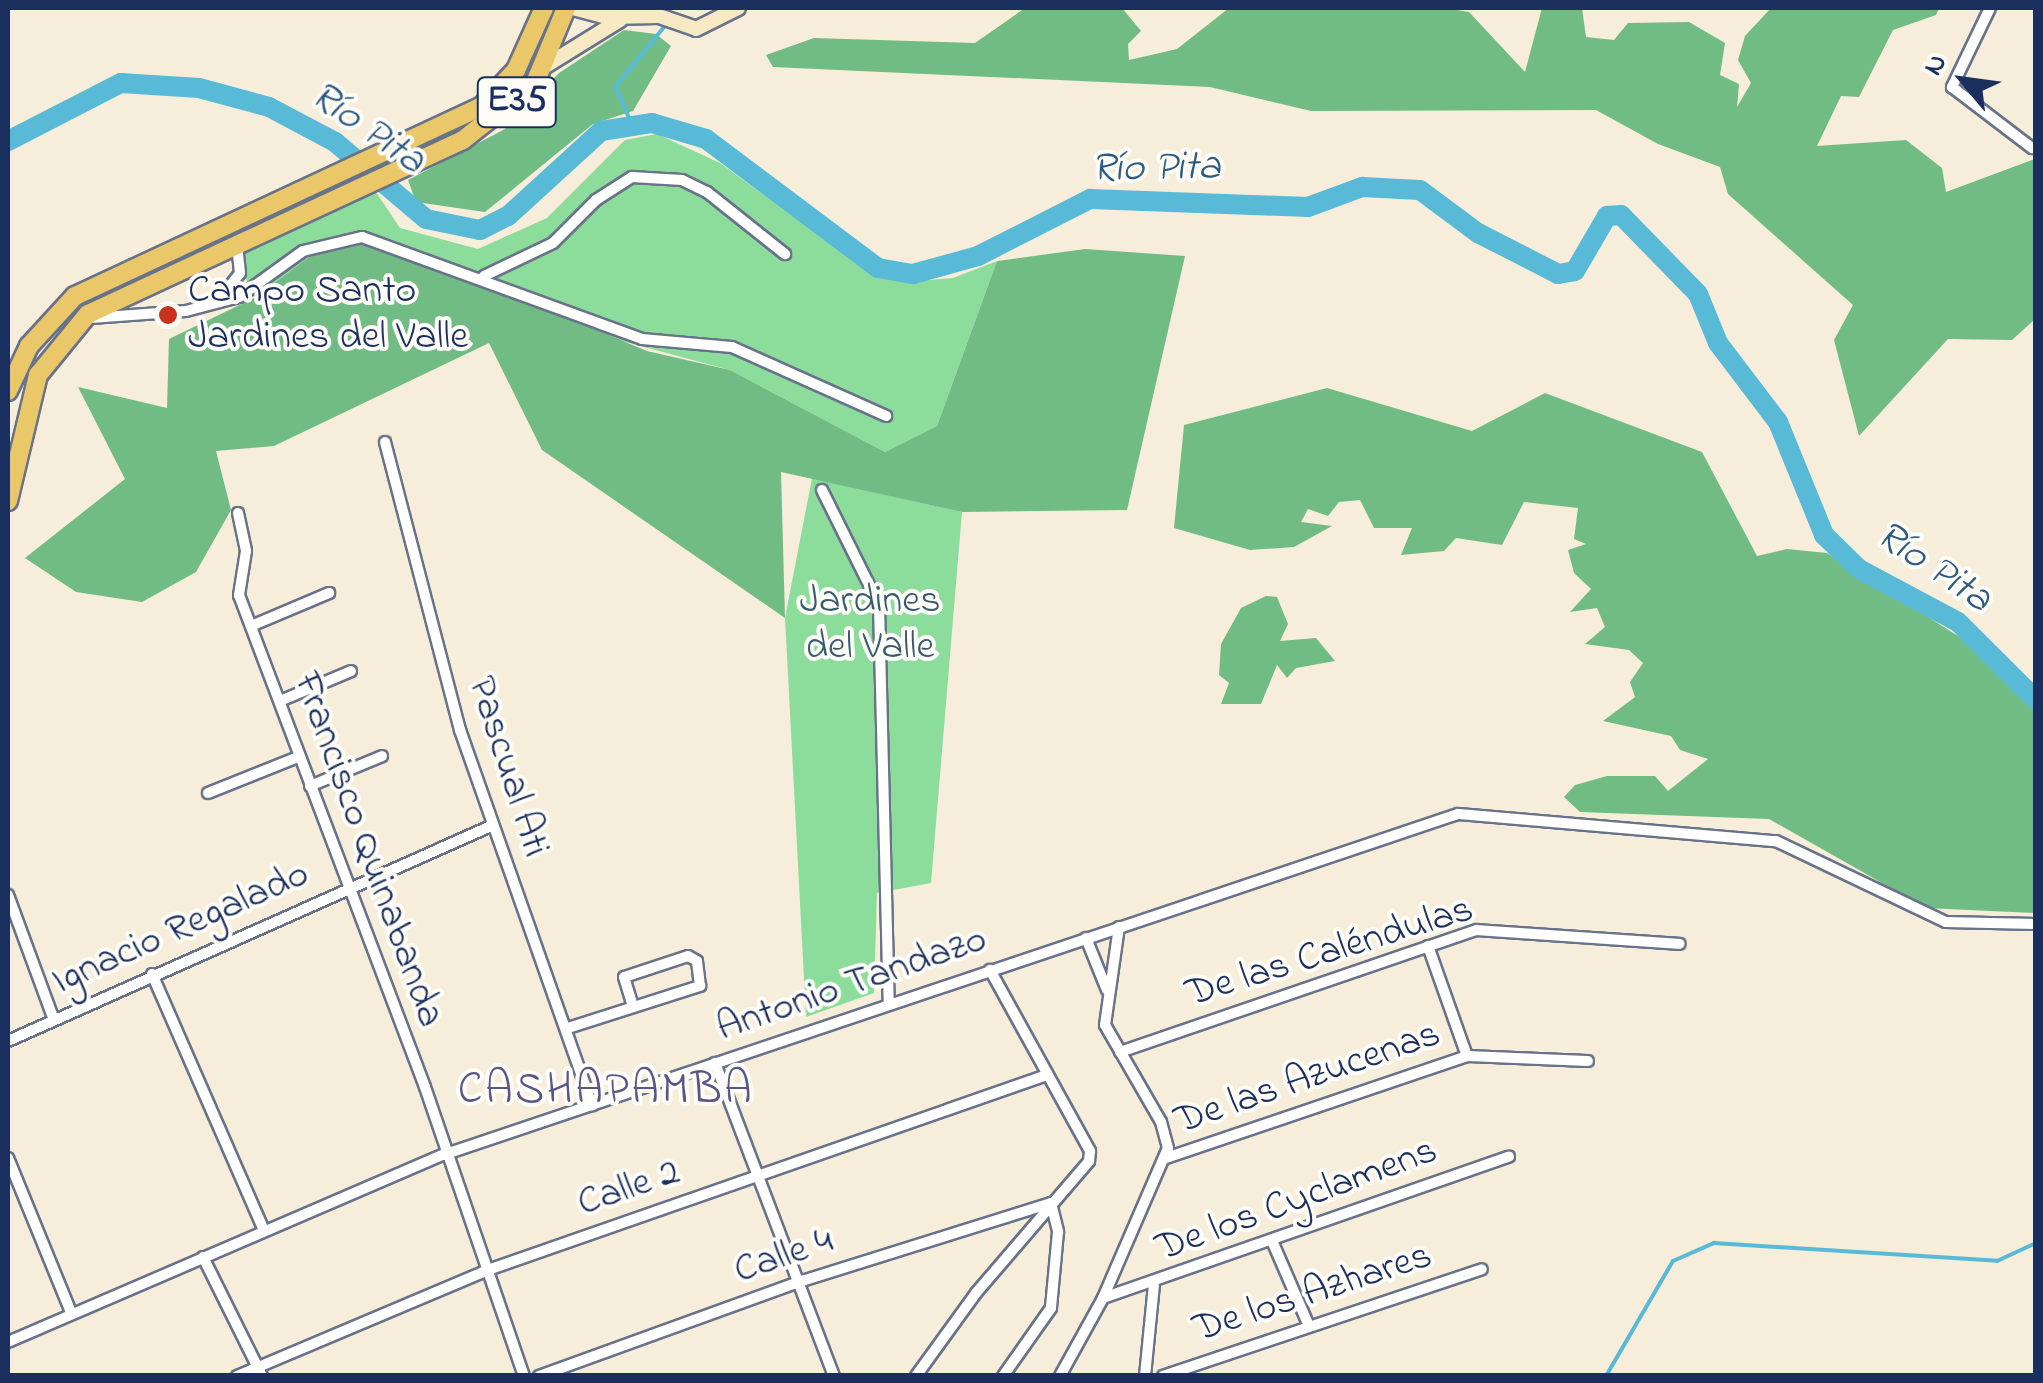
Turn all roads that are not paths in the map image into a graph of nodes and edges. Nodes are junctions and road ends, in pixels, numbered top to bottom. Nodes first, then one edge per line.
1 (544, 8) edge
2 (566, 8) edge
3 (574, 8) edge
4 (738, 8) edge
5 (1990, 8) edge
6 (626, 17) junction
7 (547, 64) junction
8 (2032, 148) dead end
9 (236, 244) junction
10 (785, 254) dead end
11 (240, 272) junction
12 (484, 276) junction
13 (258, 285) junction
14 (215, 304) junction
15 (85, 317) junction
16 (8, 391) edge
17 (886, 416) dead end
18 (385, 442) dead end
19 (822, 490) dead end
20 (8, 500) edge
21 (238, 513) dead end
22 (329, 593) dead end
23 (251, 626) junction
24 (351, 671) dead end
25 (280, 701) junction
26 (382, 756) dead end
27 (298, 757) junction
28 (310, 786) junction
29 (208, 793) dead end
30 (491, 826) junction
31 (349, 888) junction
32 (8, 895) edge
33 (2036, 924) edge
34 (1118, 927) junction
35 (1086, 938) junction
36 (1680, 944) dead end
37 (1428, 946) junction
38 (990, 970) junction
39 (152, 974) junction
40 (1108, 991) junction
41 (889, 1003) junction
42 (633, 1006) junction
43 (53, 1017) junction
44 (568, 1028) junction
45 (8, 1041) edge
46 (1120, 1052) junction
47 (1467, 1056) junction
48 (1588, 1061) dead end
49 (715, 1064) junction
50 (1047, 1075) junction
51 (592, 1104) junction
52 (443, 1155) junction
53 (1508, 1157) dead end
54 (8, 1158) edge
55 (1166, 1158) junction
56 (756, 1177) junction
57 (1051, 1203) junction
58 (264, 1230) junction
59 (1273, 1243) junction
60 (203, 1257) junction
61 (1482, 1269) dead end
62 (485, 1271) junction
63 (802, 1281) junction
64 (1154, 1285) junction
65 (1104, 1298) junction
66 (72, 1312) junction
67 (1308, 1326) junction
68 (8, 1342) edge
69 (260, 1371) edge
70 (237, 1376) edge
71 (524, 1376) edge
72 (539, 1376) edge
73 (834, 1376) edge
74 (916, 1376) edge
75 (1003, 1376) edge
76 (1060, 1376) edge
77 (1145, 1376) edge
78 (1163, 1376) edge

1 - 16 highway, E35
2 - 7 highway, E35
3 - 6 street
4 - 6 street
5 - 8 street
6 - 7 street
7 - 9 highway, E35
9 - 11 street
9 - 15 highway, E35
10 - 12 street
11 - 13 street
11 - 14 street
12 - 13 street
12 - 17 street
13 - 14 street
14 - 15 street
15 - 20 highway, E35
18 - 30 street, Pascual Ati
19 - 41 street
21 - 23 street, Francisco Quinabanda
22 - 23 street
23 - 25 street, Francisco Quinabanda
24 - 25 street
25 - 27 street, Francisco Quinabanda
26 - 28 street
27 - 28 street, Francisco Quinabanda
27 - 29 street
28 - 31 street, Francisco Quinabanda
30 - 31 street, Ignacio Regalado
30 - 44 street, Pascual Ati
31 - 39 street, Ignacio Regalado
31 - 52 street, Francisco Quinabanda
32 - 43 street
33 - 34 street, Antonio Tandazo
34 - 35 street, Antonio Tandazo
34 - 40 street
35 - 38 street, Antonio Tandazo
35 - 40 street
36 - 37 street, De las Caléndulas
37 - 46 street, De las Caléndulas
37 - 47 street
38 - 41 street, Antonio Tandazo
38 - 50 street
39 - 43 street, Ignacio Regalado
39 - 58 street
40 - 46 street
41 - 49 street, Antonio Tandazo
42 - 42 street
42 - 44 street
43 - 45 street, Ignacio Regalado
44 - 51 street, Pascual Ati
46 - 55 street
47 - 48 street, De las Azucenas
47 - 55 street, De las Azucenas
49 - 51 street, Antonio Tandazo
49 - 56 street
50 - 56 street, Calle 2
50 - 57 street
51 - 52 street, Antonio Tandazo
52 - 58 street, Antonio Tandazo
52 - 62 street, Francisco Quinabanda
53 - 59 street, De los Cyclamens
54 - 66 street
55 - 65 street
56 - 62 street, Calle 2
56 - 63 street
57 - 63 street, Calle 4
57 - 74 street
57 - 75 street
58 - 60 street, Antonio Tandazo
59 - 64 street, De los Cyclamens
59 - 67 street
60 - 66 street, Antonio Tandazo
60 - 69 street
61 - 67 street, De los Azhares
62 - 69 street, Calle 2
62 - 71 street, Francisco Quinabanda
63 - 72 street, Calle 4
63 - 73 street
64 - 65 street, De los Cyclamens
64 - 77 street
65 - 76 street
66 - 68 street, Antonio Tandazo
67 - 78 street, De los Azhares
69 - 70 street, Calle 2

